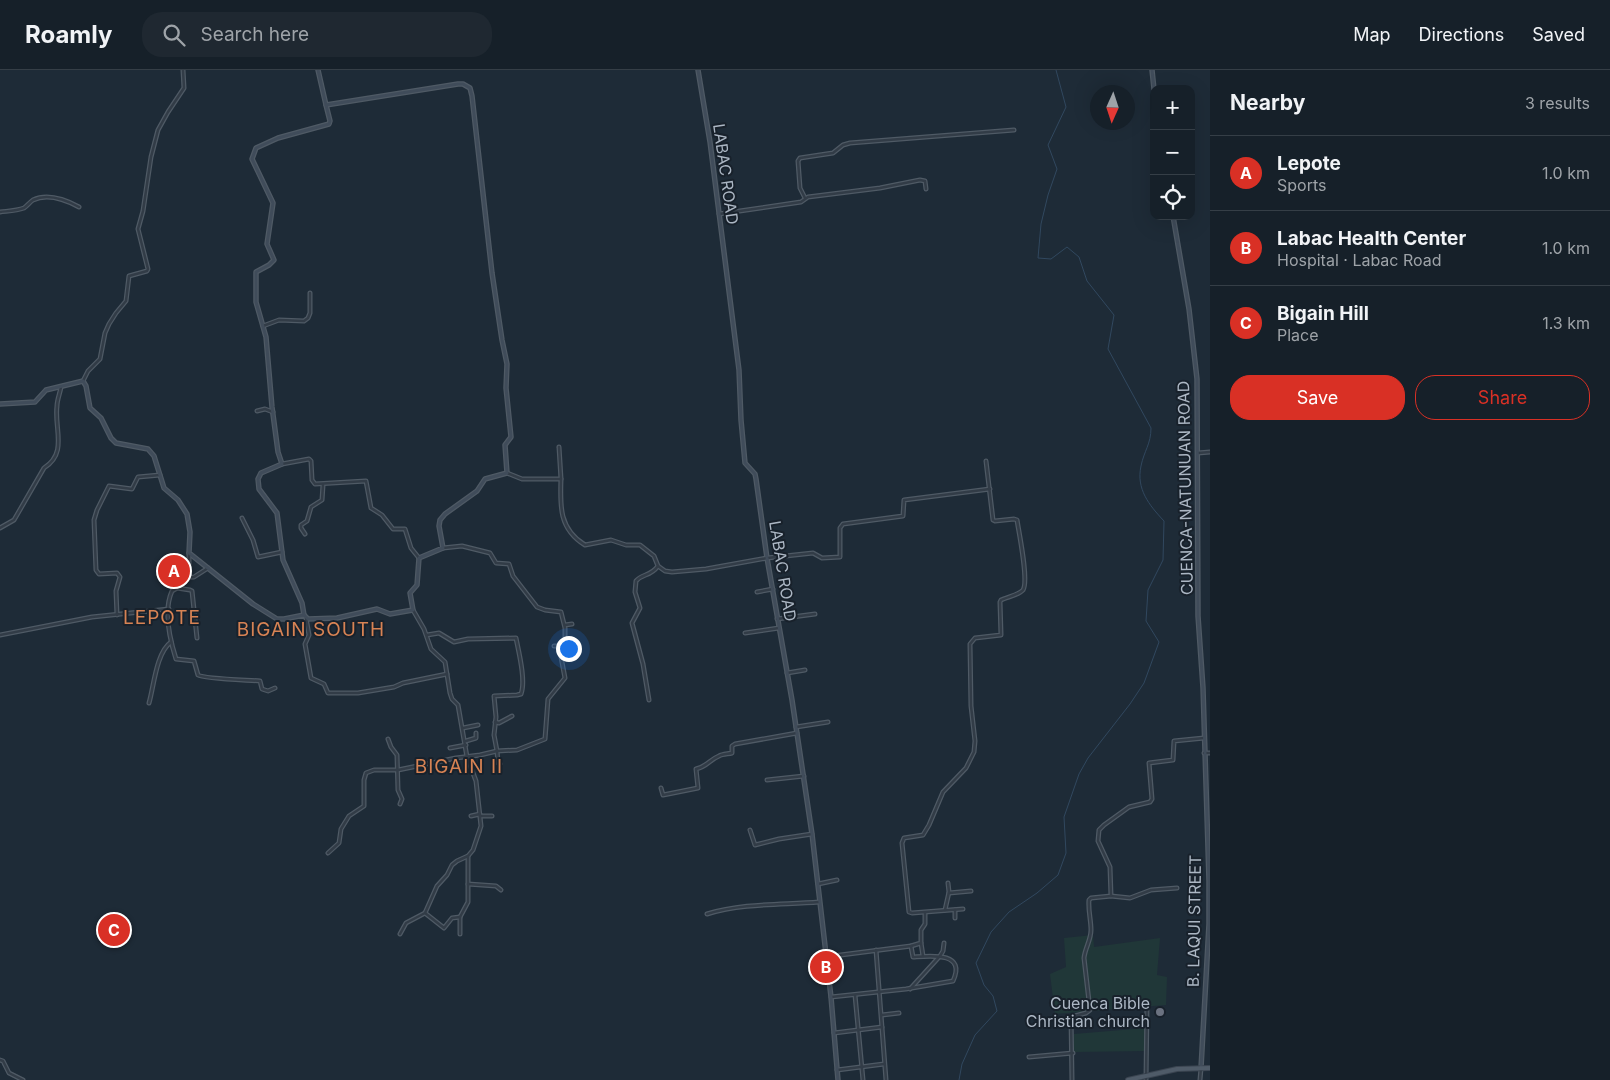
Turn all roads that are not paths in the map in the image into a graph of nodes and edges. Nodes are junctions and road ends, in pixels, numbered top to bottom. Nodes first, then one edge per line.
1 (183, 70) edge
2 (318, 70) edge
3 (698, 70) edge
4 (1152, 70) edge
5 (1154, 85) edge
6 (326, 105) junction
7 (1014, 130) dead end
8 (926, 190) dead end
9 (805, 198) junction
10 (79, 207) dead end
11 (0, 212) edge
12 (719, 214) junction
13 (1174, 220) edge
14 (310, 293) dead end
15 (264, 326) junction
16 (83, 381) junction
17 (62, 385) junction
18 (0, 404) edge
19 (258, 411) dead end
20 (273, 412) junction
21 (559, 447) dead end
22 (1198, 452) junction
23 (1210, 452) edge
24 (986, 462) dead end
25 (282, 464) junction
26 (507, 472) junction
27 (160, 474) junction
28 (561, 479) junction
29 (322, 485) junction
30 (990, 489) junction
31 (242, 518) dead end
32 (0, 528) edge
33 (305, 534) dead end
34 (443, 548) junction
35 (283, 551) junction
36 (190, 553) junction
37 (419, 558) junction
38 (767, 558) junction
39 (658, 566) junction
40 (208, 568) junction
41 (178, 578) junction
42 (177, 588) junction
43 (772, 589) junction
44 (757, 592) dead end
45 (168, 609) junction
46 (413, 610) junction
47 (815, 614) dead end
48 (117, 615) junction
49 (305, 616) junction
50 (778, 619) junction
51 (572, 624) dead end
52 (565, 625) junction
53 (779, 628) junction
54 (745, 633) dead end
55 (0, 634) edge
56 (426, 635) junction
57 (198, 638) dead end
58 (171, 642) junction
59 (554, 646) dead end
60 (563, 646) junction
61 (805, 670) dead end
62 (787, 673) junction
63 (447, 674) junction
64 (275, 688) dead end
65 (649, 700) dead end
66 (149, 703) dead end
67 (512, 716) dead end
68 (1203, 720) junction
69 (1210, 721) edge
70 (496, 722) junction
71 (828, 722) dead end
72 (478, 725) dead end
73 (796, 726) junction
74 (463, 728) junction
75 (798, 733) junction
76 (476, 734) dead end
77 (1204, 738) junction
78 (388, 739) dead end
79 (466, 741) junction
80 (466, 745) junction
81 (450, 748) dead end
82 (497, 751) junction
83 (1204, 753) junction
84 (1210, 753) edge
85 (468, 757) junction
86 (1204, 762) joint
87 (500, 764) dead end
88 (398, 770) junction
89 (804, 776) junction
90 (767, 780) dead end
91 (662, 788) dead end
92 (400, 804) dead end
93 (480, 815) junction
94 (471, 816) dead end
95 (492, 816) dead end
96 (750, 830) dead end
97 (1209, 831) edge
98 (812, 834) junction
99 (328, 853) dead end
100 (468, 856) junction
101 (837, 880) dead end
102 (1209, 881) edge
103 (948, 883) dead end
104 (468, 884) junction
105 (818, 884) junction
106 (1177, 888) dead end
107 (501, 890) dead end
108 (971, 891) dead end
109 (949, 893) junction
110 (1111, 896) junction
111 (820, 902) junction
112 (963, 909) dead end
113 (945, 910) junction
114 (955, 910) junction
115 (924, 912) junction
116 (425, 913) junction
117 (707, 914) dead end
118 (460, 916) junction
119 (955, 918) dead end
120 (400, 934) dead end
121 (460, 934) dead end
122 (921, 943) junction
123 (944, 943) dead end
124 (911, 946) junction
125 (876, 950) junction
126 (923, 956) junction
127 (940, 956) junction
128 (825, 957) junction
129 (910, 989) junction
130 (880, 992) junction
131 (855, 995) junction
132 (831, 997) junction
133 (1147, 1005) dead end
134 (899, 1013) dead end
135 (882, 1014) junction
136 (882, 1027) junction
137 (858, 1030) junction
138 (834, 1033) junction
139 (1073, 1053) junction
140 (1029, 1057) dead end
141 (0, 1060) edge
142 (884, 1064) junction
143 (861, 1066) junction
144 (1201, 1068) junction
145 (1210, 1068) edge
146 (837, 1070) junction
147 (1146, 1078) edge
148 (23, 1080) edge
149 (838, 1080) edge
150 (863, 1080) edge
151 (886, 1080) edge
152 (1072, 1080) edge
153 (1128, 1080) edge
154 (1200, 1080) edge

1 - 16 street
2 - 6 street
3 - 12 street, LABAC ROAD
4 - 5 street
6 - 15 street
6 - 26 street
7 - 9 street
8 - 9 street
9 - 12 street
10 - 11 street
12 - 38 street, LABAC ROAD
13 - 22 street, CUENCA-NATUNUAN ROAD
14 - 15 street
15 - 20 street
16 - 17 street
16 - 27 street
17 - 18 street
17 - 32 street
19 - 20 street
20 - 25 street
21 - 28 street
22 - 23 street
22 - 68 street, CUENCA-NATUNUAN ROAD
24 - 30 street
25 - 29 street
25 - 35 street
26 - 28 street
26 - 34 street
27 - 36 street
27 - 48 street
28 - 39 street
29 - 33 street
29 - 37 street
30 - 38 street
30 - 115 street
31 - 35 street
34 - 37 street
34 - 52 street
35 - 49 street
36 - 40 street
36 - 41 street
37 - 46 street
38 - 39 street
38 - 43 street, LABAC ROAD
39 - 65 street
40 - 41 street
40 - 49 street
41 - 42 street
42 - 45 street
42 - 57 street
43 - 44 street
43 - 50 street, LABAC ROAD
45 - 48 street
45 - 58 street
46 - 49 street
46 - 56 street
47 - 50 street
48 - 55 street
49 - 63 street
50 - 53 street, LABAC ROAD
51 - 52 street
52 - 60 street
53 - 54 street
53 - 62 street, LABAC ROAD
56 - 63 street
56 - 70 street
58 - 64 street
58 - 66 street
59 - 60 street
60 - 82 street
61 - 62 street
62 - 73 street, LABAC ROAD
63 - 74 street
67 - 70 street
68 - 69 street
68 - 77 street, CUENCA-NATUNUAN ROAD
70 - 82 street
71 - 73 street
72 - 74 street
73 - 75 street, LABAC ROAD
74 - 79 street
75 - 89 street, LABAC ROAD
75 - 91 street
76 - 79 street
77 - 83 street, CUENCA-NATUNUAN ROAD
77 - 110 street
78 - 88 street
79 - 80 street
80 - 81 street
80 - 85 street
82 - 85 street
82 - 87 street
83 - 84 street
83 - 86 street, CUENCA-NATUNUAN ROAD
85 - 88 street
85 - 93 street
86 - 97 street, B. LAQUI STREET
88 - 92 street
88 - 99 street
89 - 90 street
89 - 98 street, LABAC ROAD
93 - 94 street
93 - 95 street
93 - 100 street
96 - 98 street
97 - 102 street, B. LAQUI STREET
98 - 105 street, LABAC ROAD
100 - 104 street
100 - 116 street
101 - 105 street
102 - 144 street, B. LAQUI STREET
103 - 109 street
104 - 107 street
104 - 118 street
105 - 111 street, LABAC ROAD
106 - 110 street
108 - 109 street
109 - 113 street
110 - 139 street
111 - 117 street
111 - 128 street, LABAC ROAD
112 - 114 street
113 - 114 street
113 - 115 street
114 - 119 street
115 - 122 street
116 - 118 street
116 - 120 street
118 - 121 street
122 - 124 street
122 - 126 street
123 - 127 street
124 - 125 street
124 - 126 street
125 - 128 street
125 - 130 street
126 - 127 street
127 - 129 street
127 - 129 street
128 - 132 street, LABAC ROAD
129 - 130 street
130 - 131 street
130 - 135 street
131 - 132 street
131 - 137 street
132 - 138 street, LABAC ROAD
133 - 147 street
134 - 135 street
135 - 136 street
136 - 137 street
136 - 142 street
137 - 138 street
137 - 143 street
138 - 146 street, LABAC ROAD
139 - 140 street
139 - 152 street
141 - 148 street
142 - 143 street
142 - 151 street
143 - 146 street
143 - 150 street
144 - 145 main road
144 - 147 main road
144 - 154 street, B. LAQUI STREET
146 - 149 street, LABAC ROAD
147 - 153 main road

